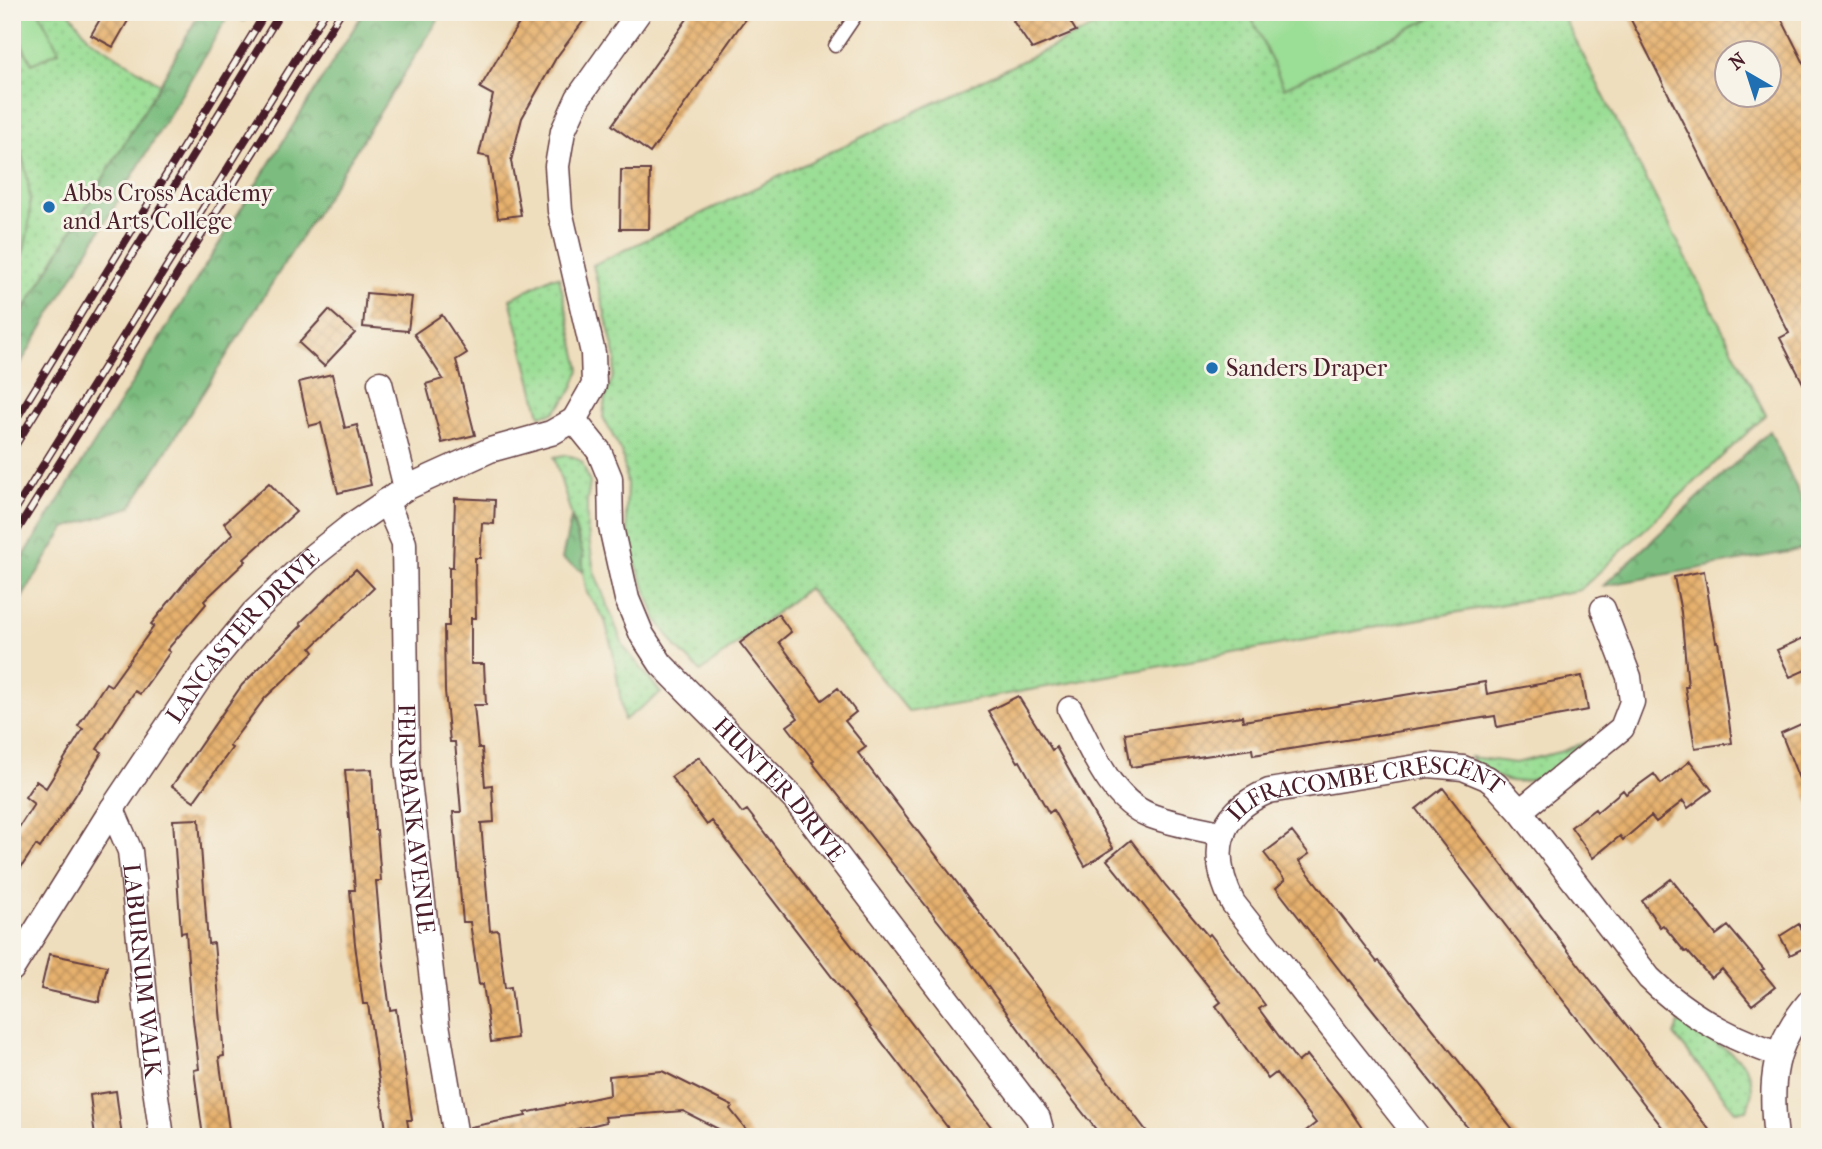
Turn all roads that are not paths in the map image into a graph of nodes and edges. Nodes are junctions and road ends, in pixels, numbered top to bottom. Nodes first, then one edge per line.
1 (639, 12) edge
2 (859, 12) edge
3 (835, 46) dead end
4 (380, 383) dead end
5 (574, 420) junction
6 (396, 494) junction
7 (1603, 608) dead end
8 (1070, 709) dead end
9 (112, 809) junction
10 (1520, 811) junction
11 (1223, 834) junction
12 (12, 969) edge
13 (1810, 1001) edge
14 (1777, 1054) junction
15 (162, 1137) edge
16 (456, 1137) edge
17 (1043, 1137) edge
18 (1419, 1137) edge
19 (1776, 1137) edge

1 - 5 street
2 - 3 lane
4 - 6 street, FERNBANK AVENUE
5 - 6 street, LANCASTER DRIVE
5 - 17 street, HUNTER DRIVE
6 - 9 street, LANCASTER DRIVE
6 - 16 street, FERNBANK AVENUE
7 - 10 street
8 - 11 street
9 - 12 street, LANCASTER DRIVE
9 - 15 street, LABURNUM WALK
10 - 11 street, ILFRACOMBE CRESCENT
10 - 14 street, ILFRACOMBE CRESCENT
11 - 18 street, ILFRACOMBE CRESCENT
13 - 14 street
14 - 19 street

